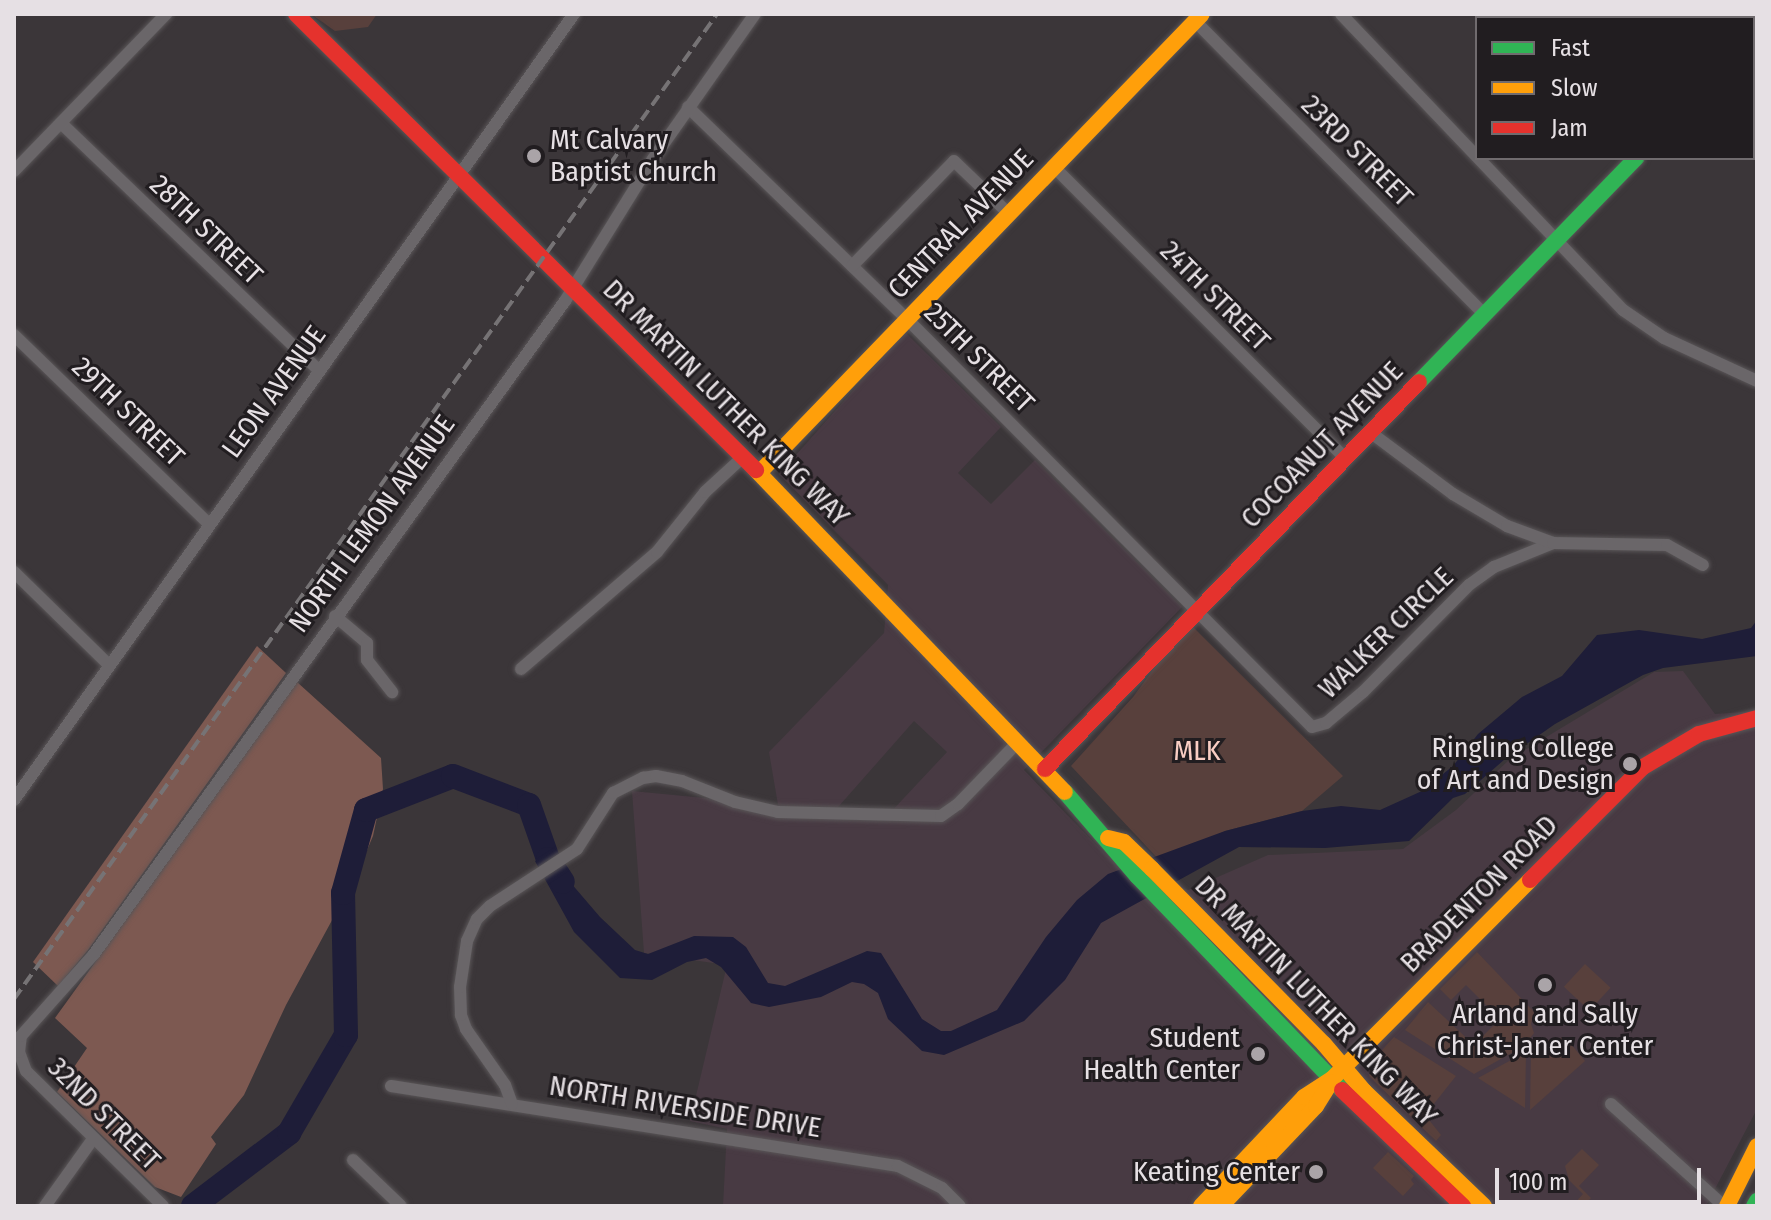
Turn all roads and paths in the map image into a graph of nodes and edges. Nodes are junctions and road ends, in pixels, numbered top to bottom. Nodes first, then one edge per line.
1 (166, 14) edge
2 (296, 14) edge
3 (755, 14) edge
4 (1341, 14) edge
5 (572, 15) edge
6 (1198, 18) edge
7 (688, 107) junction
8 (61, 123) junction
9 (1475, 156) edge
10 (1479, 160) edge
11 (1634, 160) edge
12 (1053, 166) junction
13 (14, 171) edge
14 (460, 175) junction
15 (1008, 213) junction
16 (1555, 241) junction
17 (852, 266) junction
18 (574, 288) junction
19 (1485, 315) junction
20 (906, 318) junction
21 (14, 335) edge
22 (319, 370) junction
23 (1757, 381) edge
24 (1370, 432) junction
25 (744, 456) junction
26 (1345, 458) junction
27 (760, 472) junction
28 (209, 524) junction
29 (1553, 543) junction
30 (1703, 565) dead end
31 (14, 572) edge
32 (1199, 611) junction
33 (335, 616) junction
34 (109, 665) junction
35 (521, 669) dead end
36 (392, 692) dead end
37 (1757, 718) edge
38 (1018, 742) junction
39 (1045, 769) junction
40 (14, 800) edge
41 (19, 1052) joint
42 (1338, 1074) junction
43 (391, 1086) dead end
44 (512, 1104) junction
45 (1611, 1104) dead end
46 (93, 1139) junction
47 (1757, 1146) edge
48 (353, 1160) dead end
49 (1747, 1165) junction
50 (155, 1203) edge
51 (45, 1206) edge
52 (401, 1206) edge
53 (960, 1206) edge
54 (1201, 1206) edge
55 (1221, 1206) edge
56 (1463, 1206) edge
57 (1484, 1206) edge
58 (1725, 1206) edge
59 (1740, 1206) edge

1 - 8 street
2 - 14 street, DR MARTIN LUTHER KING WAY
3 - 7 street, NORTH LEMON AVENUE
4 - 9 street
5 - 14 street, LEON AVENUE
6 - 12 street, CENTRAL AVENUE
6 - 19 street, 23RD STREET
7 - 17 street, 25TH STREET
7 - 18 street, NORTH LEMON AVENUE
8 - 13 street
8 - 22 street, 28TH STREET
10 - 16 street
11 - 16 street, COCOANUT AVENUE
12 - 15 street, CENTRAL AVENUE
12 - 26 street, 24TH STREET
14 - 18 street, DR MARTIN LUTHER KING WAY
14 - 22 street, LEON AVENUE
15 - 17 street
15 - 20 street, CENTRAL AVENUE
16 - 19 street, COCOANUT AVENUE
16 - 23 street
17 - 20 street, 25TH STREET
18 - 25 street, DR MARTIN LUTHER KING WAY
18 - 33 street, NORTH LEMON AVENUE
19 - 24 street, COCOANUT AVENUE
20 - 27 street, CENTRAL AVENUE
20 - 32 street, 25TH STREET
21 - 28 street, 29TH STREET
22 - 28 street, LEON AVENUE
24 - 26 street, COCOANUT AVENUE
24 - 29 street, WALKER CIRCLE
25 - 27 street, DR MARTIN LUTHER KING WAY
25 - 35 street
26 - 32 street, COCOANUT AVENUE
27 - 38 street, DR MARTIN LUTHER KING WAY
28 - 34 street, LEON AVENUE
29 - 30 street, WALKER CIRCLE
29 - 32 street, WALKER CIRCLE
31 - 34 street
32 - 39 street, COCOANUT AVENUE
33 - 36 street
33 - 41 street, NORTH LEMON AVENUE
34 - 40 street, LEON AVENUE
37 - 42 street, BRADENTON ROAD
38 - 39 street, DR MARTIN LUTHER KING WAY
38 - 44 street
39 - 42 street, DR MARTIN LUTHER KING WAY
41 - 46 street, 32ND STREET
42 - 54 street, BRADENTON ROAD
42 - 55 street, BRADENTON ROAD
42 - 56 street, DR MARTIN LUTHER KING WAY
42 - 57 street, DR MARTIN LUTHER KING WAY
43 - 44 street, NORTH RIVERSIDE DRIVE
44 - 53 street, NORTH RIVERSIDE DRIVE
45 - 58 street
46 - 50 street, 32ND STREET
46 - 51 street
47 - 49 street
48 - 52 street
49 - 58 street
49 - 59 street

